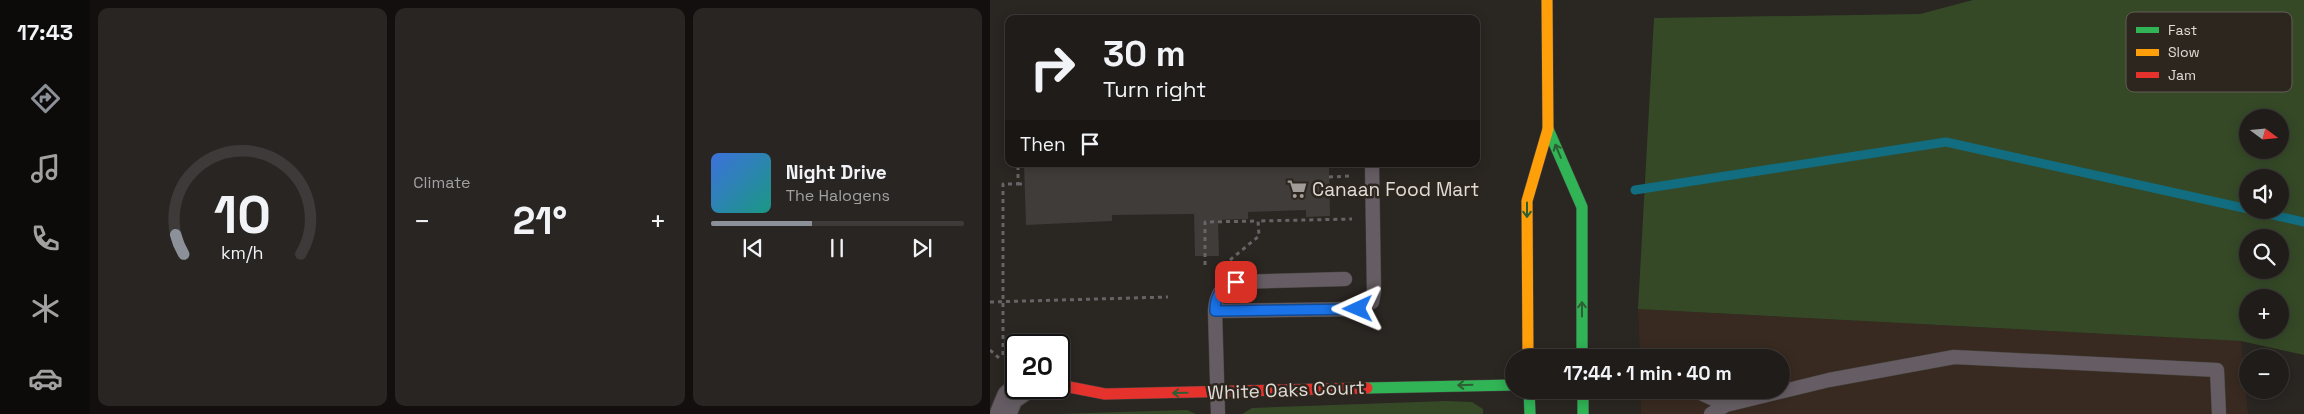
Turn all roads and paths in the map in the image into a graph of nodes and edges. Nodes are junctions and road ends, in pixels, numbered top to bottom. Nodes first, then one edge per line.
1 (1547, 0) edge
2 (1548, 129) junction
3 (1018, 167) edge
4 (1372, 167) edge
5 (1352, 176) dead end
6 (1329, 177) dead end
7 (1018, 184) junction
8 (1025, 184) dead end
9 (1353, 219) dead end
10 (1258, 221) junction
11 (1205, 265) dead end
12 (1224, 265) dead end
13 (1345, 279) dead end
14 (1168, 297) dead end
15 (1003, 301) junction
16 (990, 302) edge
17 (1215, 311) junction
18 (1528, 349) edge
19 (1582, 349) edge
20 (990, 350) edge
21 (1505, 385) edge
22 (1070, 387) edge
23 (1217, 392) junction
24 (1008, 399) edge
25 (1529, 399) edge
26 (1583, 399) edge
27 (1713, 399) edge
28 (1726, 405) junction
29 (1000, 409) edge
30 (1218, 414) edge
31 (1530, 414) edge
32 (1583, 414) edge
33 (1711, 414) edge
34 (2219, 414) edge

1 - 2 main road
2 -> 18 main road
19 -> 2 main road
3 - 7 path
4 - 17 lane
5 - 6 path
7 - 8 path
7 - 15 path
9 - 10 path
10 - 11 path
10 - 12 path
13 - 17 lane
14 - 15 path
15 - 16 path
15 - 20 path
17 - 23 lane
21 -> 23 main road, White Oaks Court
23 -> 22 main road, White Oaks Court
23 - 30 lane
24 - 29 street
25 - 31 main road
26 - 32 main road
27 - 28 lane
28 - 33 lane
28 - 34 lane

